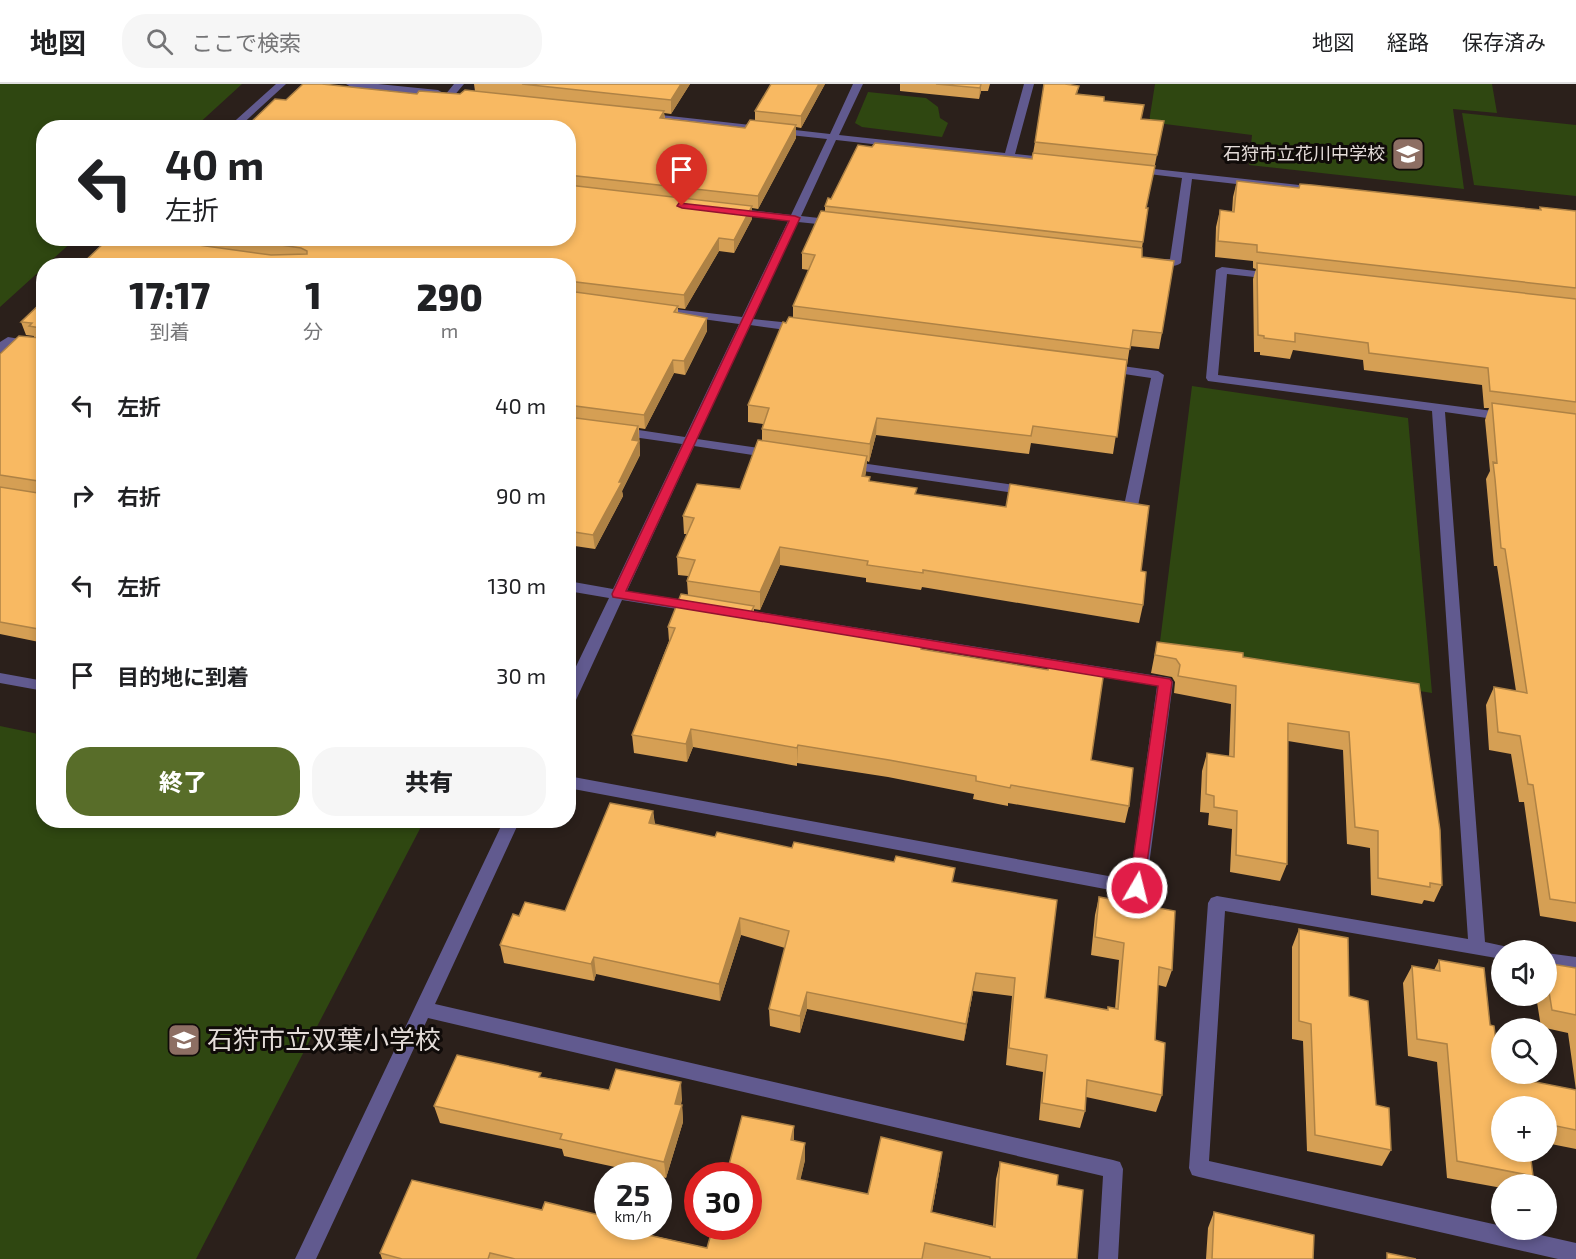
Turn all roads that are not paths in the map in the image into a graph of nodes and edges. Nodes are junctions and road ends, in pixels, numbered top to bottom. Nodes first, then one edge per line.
1 (281, 84) edge
2 (351, 84) edge
3 (459, 84) edge
4 (858, 84) edge
5 (1029, 84) edge
6 (450, 95) junction
7 (461, 96) edge
8 (647, 116) edge
9 (241, 120) edge
10 (834, 137) junction
11 (1008, 156) junction
12 (1068, 162) edge
13 (1127, 169) edge
14 (1187, 176) junction
15 (1328, 191) edge
16 (716, 209) edge
17 (795, 218) junction
18 (855, 225) edge
19 (1140, 259) edge
20 (1281, 277) edge
21 (640, 308) edge
22 (747, 321) junction
23 (817, 330) edge
24 (36, 345) edge
25 (0, 349) edge
26 (1099, 367) edge
27 (1438, 408) junction
28 (1518, 419) edge
29 (602, 429) edge
30 (690, 442) junction
31 (783, 455) edge
32 (829, 462) edge
33 (1038, 493) edge
34 (1107, 503) edge
35 (576, 587) edge
36 (618, 594) junction
37 (0, 678) edge
38 (576, 683) edge
39 (36, 685) edge
40 (576, 783) edge
41 (508, 828) edge
42 (1477, 948) junction
43 (1491, 950) edge
44 (1557, 962) edge
45 (1576, 965) edge
46 (423, 1009) junction
47 (1576, 1253) edge
48 (305, 1259) edge
49 (1108, 1259) edge

1 - 9 street
2 - 6 street
3 - 6 street
4 - 10 street
5 - 11 street
6 - 7 street
8 - 10 street
10 - 11 street
10 - 17 street
11 - 12 street
13 - 14 street
14 - 15 street
14 - 19 street
16 - 17 street
17 - 18 street
17 - 22 street
20 - 27 street
21 - 22 street
22 - 23 street
22 - 30 street
24 - 25 street
26 - 34 street
27 - 28 street
27 - 42 street
29 - 30 street
30 - 31 street
30 - 36 street
32 - 33 street
35 - 36 street
36 - 38 street
36 - 40 street
37 - 39 street
41 - 46 street
42 - 43 street
42 - 47 street
44 - 45 street
46 - 48 street
46 - 49 street

